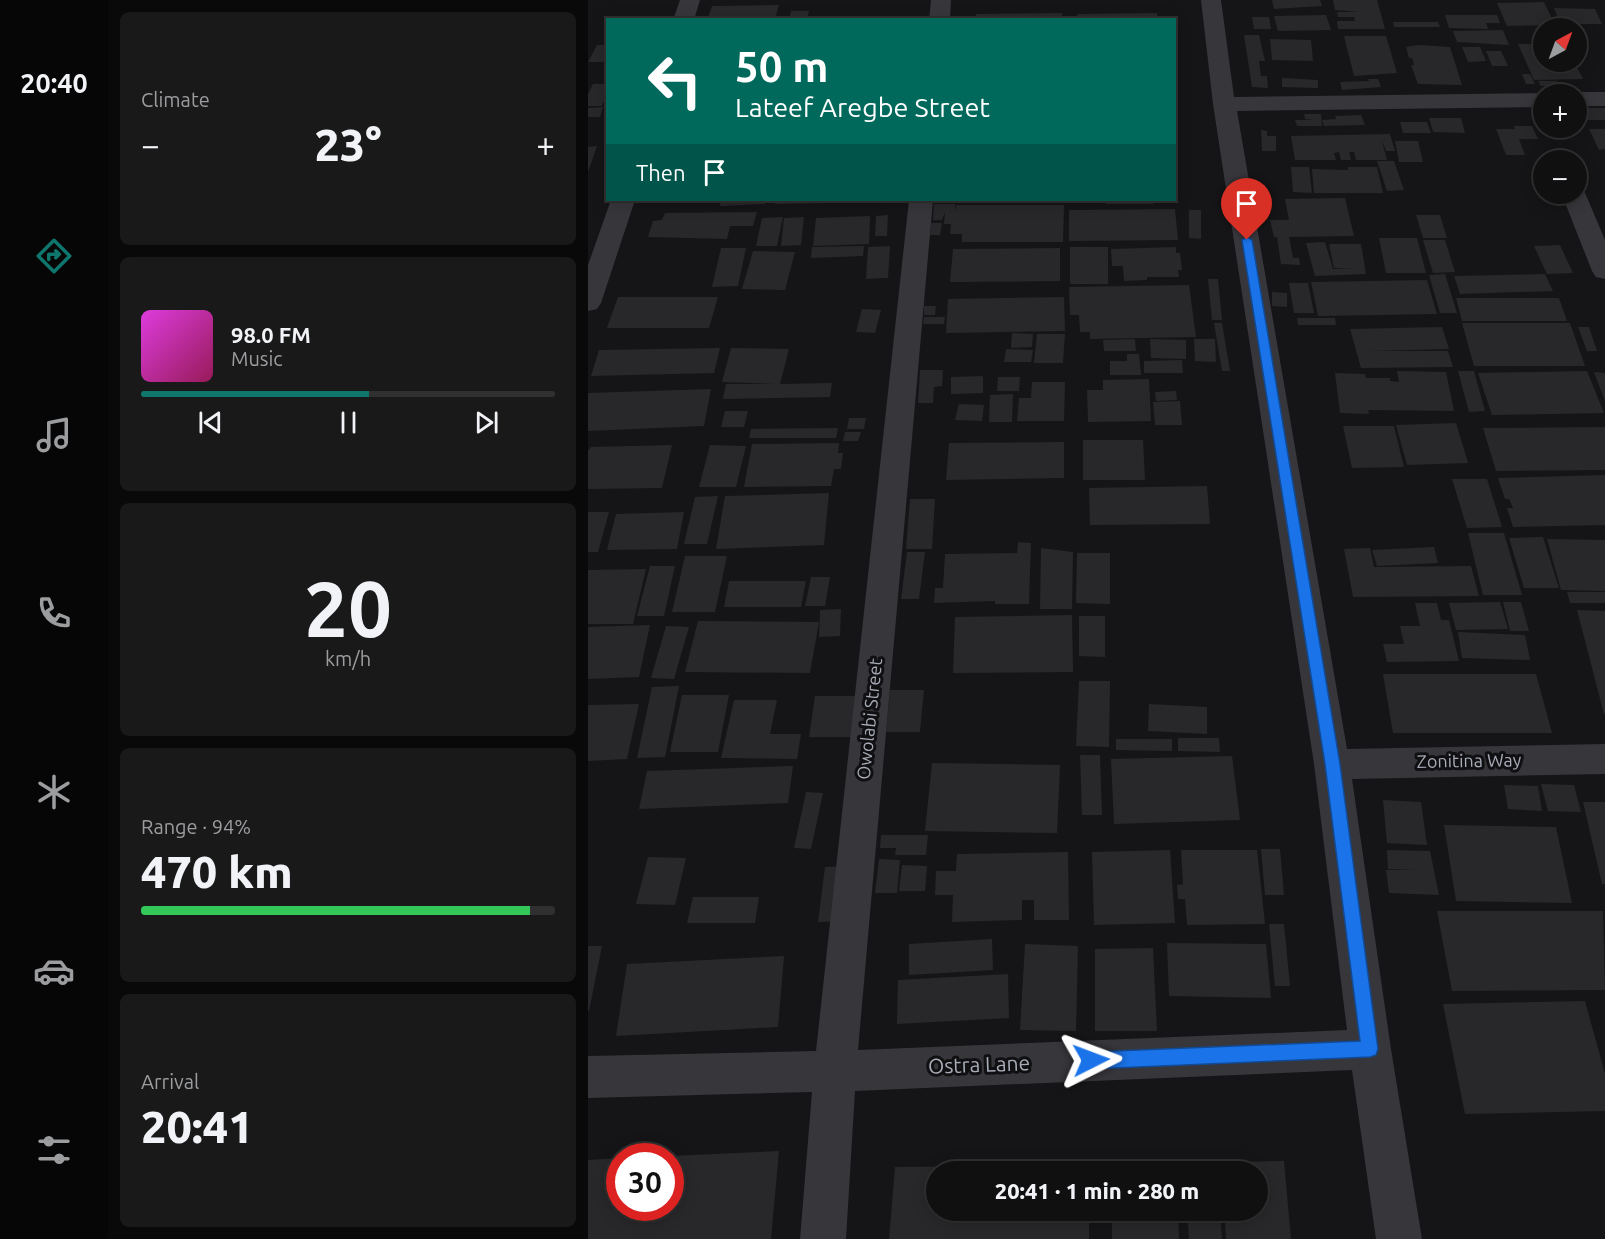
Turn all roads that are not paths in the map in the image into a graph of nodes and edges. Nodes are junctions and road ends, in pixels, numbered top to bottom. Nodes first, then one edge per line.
1 (690, 0) edge
2 (941, 0) edge
3 (1211, 0) edge
4 (685, 18) edge
5 (939, 18) edge
6 (1587, 99) edge
7 (1605, 99) edge
8 (1533, 100) edge
9 (1224, 104) junction
10 (623, 201) edge
11 (921, 201) edge
12 (1578, 204) edge
13 (1605, 271) edge
14 (588, 303) edge
15 (1605, 759) edge
16 (1332, 764) junction
17 (1370, 1049) junction
18 (835, 1071) junction
19 (588, 1077) edge
20 (823, 1239) edge
21 (1399, 1239) edge

1 - 4 street
2 - 5 street
3 - 9 street
6 - 7 street
8 - 9 street
9 - 16 street
10 - 14 street
11 - 18 street, Owolabi Street
12 - 13 street
15 - 16 street, Zonitina Way
16 - 17 street
17 - 18 street, Ostra Lane
17 - 21 street
18 - 19 street, Ostra Lane
18 - 20 street, Owolabi Street

